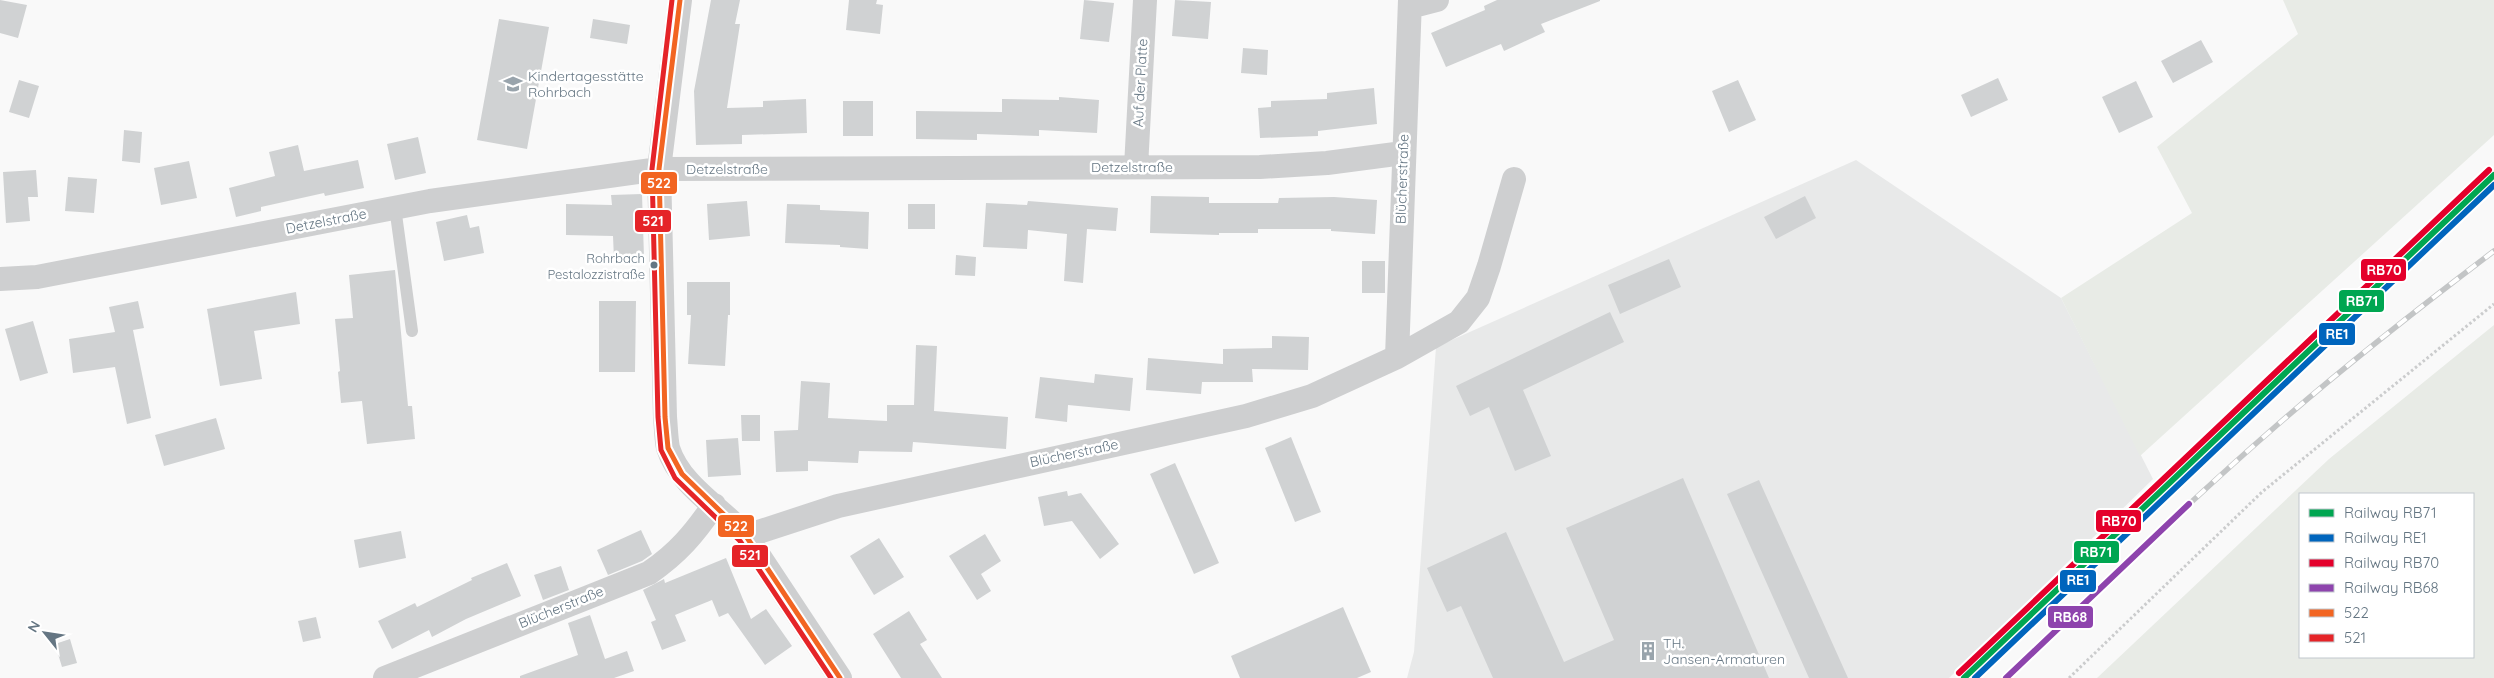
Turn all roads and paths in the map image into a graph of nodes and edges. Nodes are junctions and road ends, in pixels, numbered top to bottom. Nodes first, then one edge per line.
1 (680, 0) edge
2 (1145, 0) edge
3 (1438, 0) edge
4 (1410, 4) edge
5 (1403, 153) junction
6 (1136, 167) junction
7 (659, 169) junction
8 (1514, 179) dead end
9 (395, 207) junction
10 (0, 280) edge
11 (2494, 304) edge
12 (412, 330) dead end
13 (1397, 357) junction
14 (714, 505) junction
15 (746, 536) junction
16 (385, 678) edge
17 (840, 678) edge
18 (2069, 678) edge

1 - 7 street
2 - 6 street, Auf der Platte
3 - 4 street
4 - 5 street, Blücherstraße
5 - 6 street, Detzelstraße
5 - 13 street, Blücherstraße
6 - 7 street, Detzelstraße
7 - 9 street, Detzelstraße
7 - 14 street
8 - 13 street, Blücherstraße
9 - 10 street, Detzelstraße
9 - 12 lane
11 - 18 path
13 - 15 street, Blücherstraße
14 - 15 street
14 - 16 street, Blücherstraße
15 - 17 street

